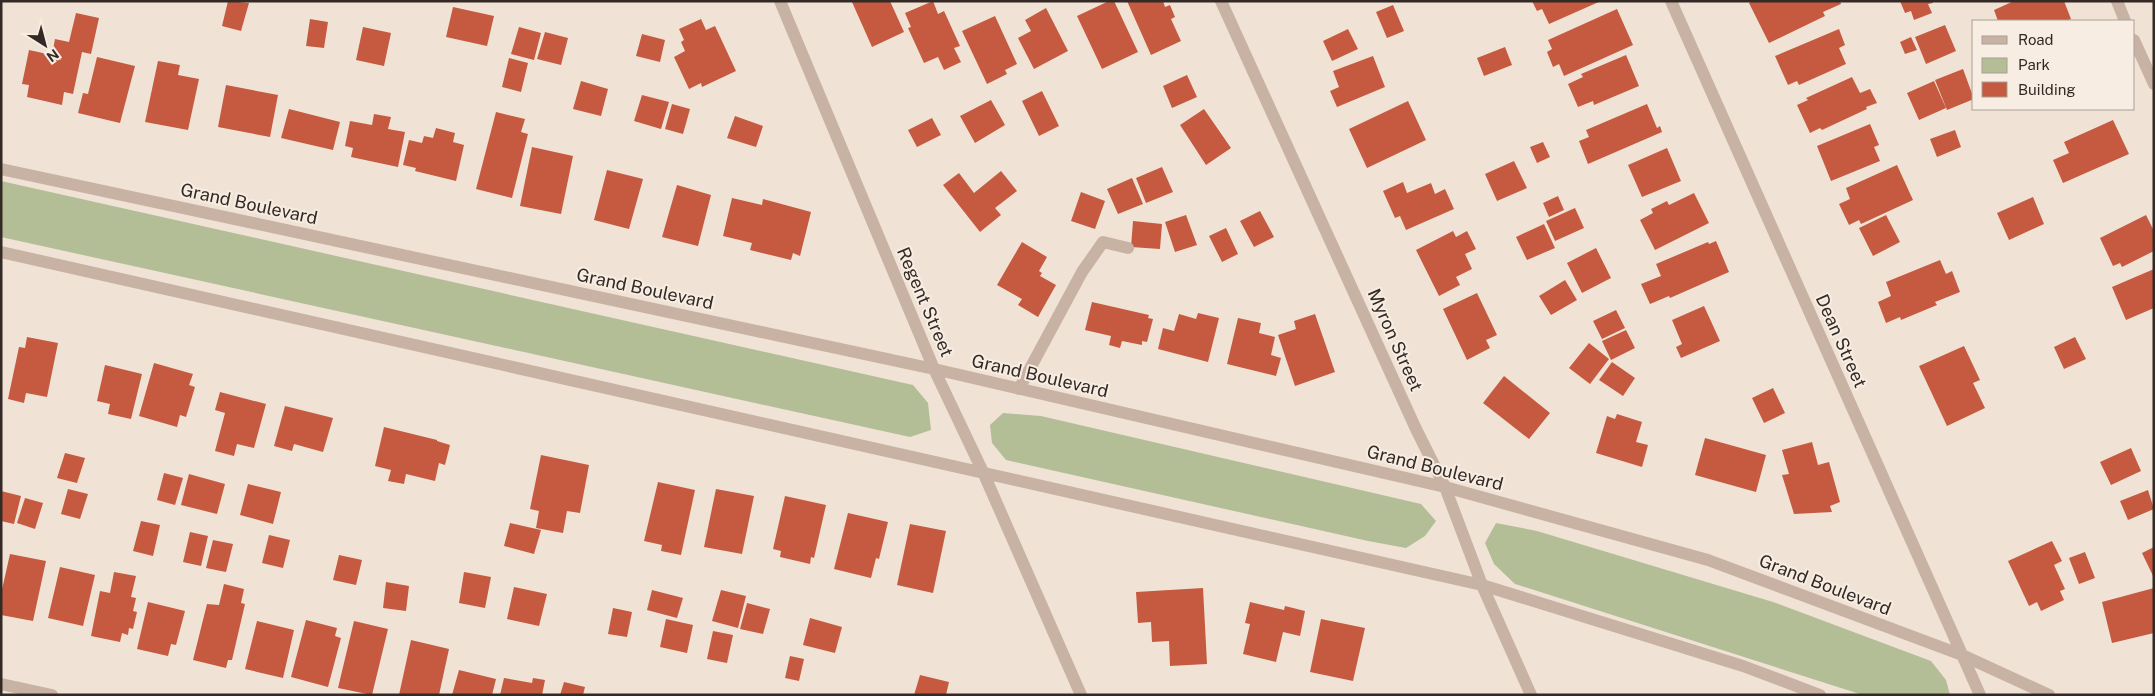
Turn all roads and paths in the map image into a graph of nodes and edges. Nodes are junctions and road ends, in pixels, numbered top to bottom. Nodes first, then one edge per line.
1 (780, 1) edge
2 (1221, 1) edge
3 (1671, 1) edge
4 (2116, 1) edge
5 (2126, 20) edge
6 (2135, 42) edge
7 (2154, 84) edge
8 (1, 168) edge
9 (1128, 248) dead end
10 (1, 252) edge
11 (934, 369) junction
12 (1019, 389) junction
13 (983, 472) junction
14 (1445, 487) junction
15 (1482, 585) junction
16 (1962, 655) junction
17 (1, 684) edge
18 (52, 695) edge
19 (1082, 695) edge
20 (1531, 695) edge
21 (1820, 695) edge
22 (1980, 695) edge
23 (2049, 695) edge

1 - 11 street, Regent Street
2 - 14 street, Myron Street
3 - 16 street, Dean Street
4 - 5 street
6 - 7 street
8 - 11 street, Grand Boulevard
9 - 12 street
10 - 13 street
11 - 12 street, Grand Boulevard
11 - 13 street, Regent Street
12 - 14 street, Grand Boulevard
13 - 15 street
13 - 19 street, Regent Street
14 - 15 street, Myron Street
14 - 16 street, Grand Boulevard
15 - 20 street, Myron Street
15 - 21 street
16 - 22 street, Dean Street
16 - 23 street, Grand Boulevard
17 - 18 street

